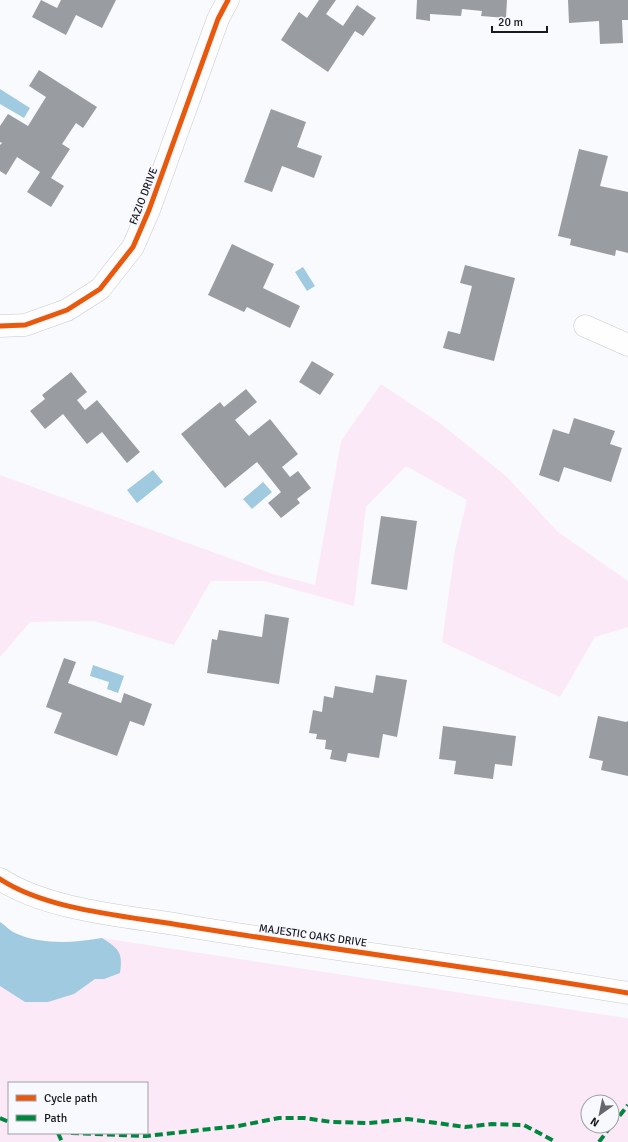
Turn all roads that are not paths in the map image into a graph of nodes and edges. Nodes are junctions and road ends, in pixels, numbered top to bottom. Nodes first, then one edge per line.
1 (228, 0) edge
2 (0, 326) edge
3 (585, 326) dead end
4 (628, 345) edge
5 (0, 879) edge
6 (628, 992) edge

1 - 2 street, FAZIO DRIVE
3 - 4 street
5 - 6 street, MAJESTIC OAKS DRIVE

